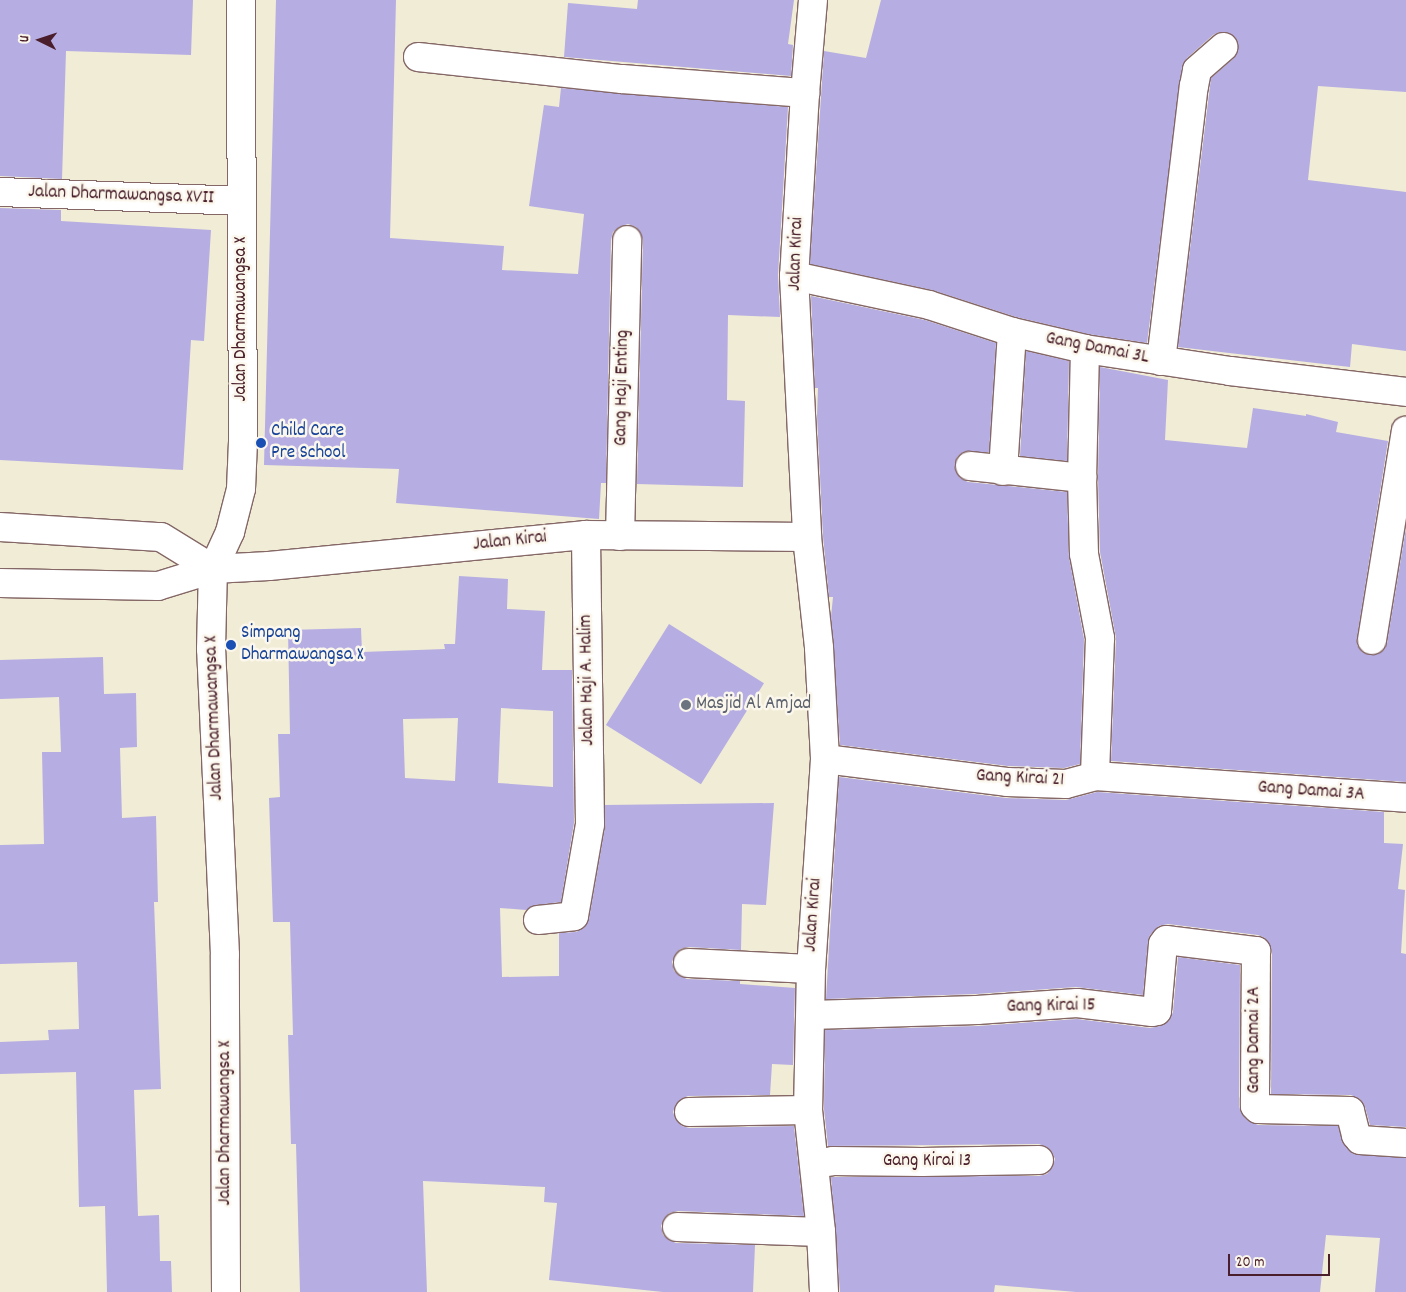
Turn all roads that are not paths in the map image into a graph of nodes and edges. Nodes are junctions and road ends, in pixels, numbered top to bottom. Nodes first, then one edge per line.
1 (241, 0) edge
2 (813, 0) edge
3 (1223, 47) dead end
4 (418, 56) dead end
5 (805, 93) junction
6 (0, 192) edge
7 (241, 201) junction
8 (627, 240) dead end
9 (794, 276) junction
10 (1012, 332) junction
11 (1085, 349) junction
12 (1161, 361) junction
13 (1406, 392) edge
14 (1406, 431) edge
15 (970, 466) dead end
16 (1003, 471) junction
17 (1082, 478) junction
18 (0, 528) edge
19 (586, 535) junction
20 (620, 536) junction
21 (808, 537) junction
22 (213, 569) junction
23 (0, 584) edge
24 (1372, 640) dead end
25 (825, 759) junction
26 (1095, 776) junction
27 (1216, 786) joint
28 (1406, 798) edge
29 (538, 920) dead end
30 (1256, 951) joint
31 (688, 963) dead end
32 (811, 969) junction
33 (811, 1015) junction
34 (808, 1110) junction
35 (689, 1112) dead end
36 (1406, 1143) edge
37 (1039, 1160) dead end
38 (815, 1164) junction
39 (677, 1227) dead end
40 (821, 1232) junction
41 (226, 1292) edge
42 (824, 1292) edge

1 - 7 street, Jalan Dharmawangsa X
2 - 5 street, Jalan Kirai
3 - 12 street
4 - 5 street
5 - 9 street, Jalan Kirai
6 - 7 street, Jalan Dharmawangsa XVII
7 - 22 street, Jalan Dharmawangsa X
8 - 20 street, Gang Haji Enting
9 - 10 street, Gang Damai 3L
9 - 21 street, Jalan Kirai
10 - 11 street, Gang Damai 3L
10 - 16 street
11 - 12 street, Gang Damai 3L
11 - 17 street
12 - 13 street, Gang Damai 3L
14 - 24 street
15 - 16 street
16 - 17 street
17 - 26 street
18 - 22 street
19 - 20 street, Jalan Kirai
19 - 22 street, Jalan Kirai
19 - 29 street, Jalan Haji A. Halim
20 - 21 street, Jalan Kirai
21 - 25 street, Jalan Kirai
22 - 23 street, Jalan Kirai
22 - 41 street, Jalan Dharmawangsa X
25 - 26 street, Gang Kirai 21
25 - 32 street, Jalan Kirai
26 - 27 street, Gang Kirai 21
27 - 28 street, Gang Damai 3A
30 - 33 street, Gang Kirai 15
30 - 36 street, Gang Damai 2A
31 - 32 street
32 - 33 street, Jalan Kirai
33 - 34 street, Jalan Kirai
34 - 35 street
34 - 38 street, Jalan Kirai
37 - 38 street, Gang Kirai 13
38 - 40 street, Jalan Kirai
39 - 40 street
40 - 42 street, Jalan Kirai

